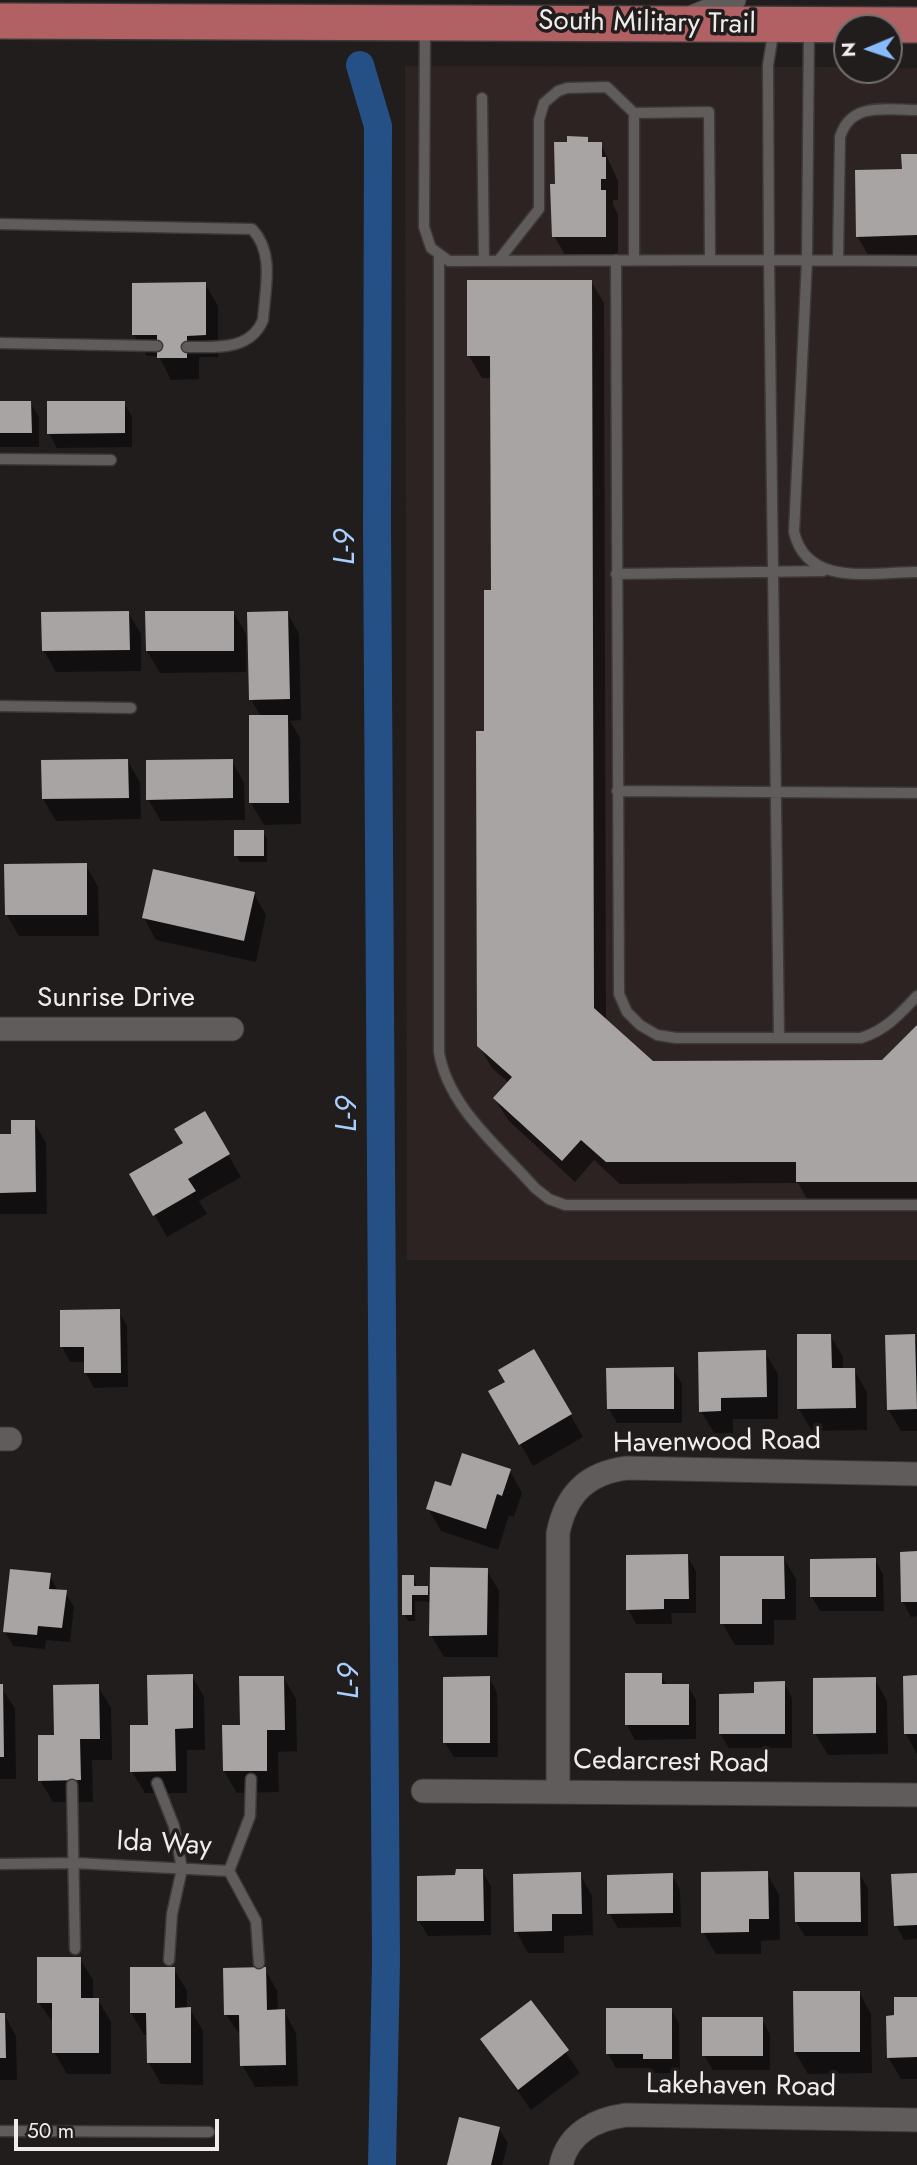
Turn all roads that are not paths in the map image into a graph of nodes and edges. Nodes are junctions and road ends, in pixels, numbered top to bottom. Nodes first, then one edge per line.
1 (12, 0) edge
2 (734, 0) edge
3 (0, 6) edge
4 (122, 11) edge
5 (806, 13) edge
6 (0, 21) edge
7 (425, 22) junction
8 (917, 25) edge
9 (669, 26) junction
10 (774, 26) junction
11 (482, 97) dead end
12 (917, 110) edge
13 (634, 113) junction
14 (0, 223) edge
15 (439, 256) junction
16 (710, 259) junction
17 (616, 260) junction
18 (634, 260) junction
19 (769, 260) junction
20 (807, 260) junction
21 (838, 260) junction
22 (484, 261) junction
23 (498, 261) junction
24 (917, 261) edge
25 (0, 343) edge
26 (157, 346) dead end
27 (187, 347) dead end
28 (0, 459) edge
29 (111, 460) dead end
30 (826, 571) junction
31 (773, 572) junction
32 (917, 572) edge
33 (616, 574) junction
34 (0, 706) edge
35 (131, 708) dead end
36 (617, 791) junction
37 (776, 792) junction
38 (917, 793) edge
39 (917, 996) edge
40 (0, 1029) edge
41 (232, 1029) dead end
42 (779, 1038) junction
43 (917, 1205) edge
44 (917, 1474) edge
45 (251, 1779) dead end
46 (157, 1783) dead end
47 (72, 1785) dead end
48 (423, 1791) dead end
49 (558, 1791) junction
50 (917, 1795) edge
51 (75, 1863) junction
52 (0, 1864) edge
53 (182, 1869) junction
54 (229, 1871) junction
55 (75, 1949) dead end
56 (169, 1960) dead end
57 (259, 1963) dead end
58 (917, 2120) edge
59 (0, 2131) edge
60 (209, 2133) dead end
61 (561, 2165) edge

1 - 3 main road
2 - 9 street
4 - 6 main road, South Military Trail
4 - 7 main road, South Military Trail
5 - 8 main road, South Military Trail
5 - 10 main road, South Military Trail
5 - 20 lane
7 - 9 main road, South Military Trail
7 - 15 lane
9 - 10 main road, South Military Trail
10 - 19 lane
11 - 22 lane
12 - 21 lane
13 - 16 lane
13 - 18 lane
13 - 23 lane
14 - 27 lane
15 - 22 lane
15 - 43 lane
16 - 18 lane
16 - 19 lane
17 - 18 lane
17 - 23 lane
17 - 33 lane
19 - 20 lane
19 - 31 lane
20 - 21 lane
20 - 30 lane
21 - 24 lane
22 - 23 lane
25 - 26 lane
28 - 29 lane
30 - 31 lane
30 - 32 lane
31 - 33 lane
31 - 37 lane
33 - 36 lane
34 - 35 lane
36 - 37 lane
36 - 42 lane
37 - 38 lane
37 - 42 lane
39 - 42 lane
40 - 41 street, Sunrise Drive
44 - 49 street, Havenwood Road
45 - 54 lane, Ida Way
46 - 53 lane
47 - 51 lane
48 - 49 street, Cedarcrest Road
49 - 50 street, Cedarcrest Road
51 - 52 lane, Ida Way
51 - 53 lane, Ida Way
51 - 55 lane
53 - 54 lane, Ida Way
53 - 56 lane
54 - 57 lane
58 - 61 street, Lakehaven Road
59 - 60 lane

